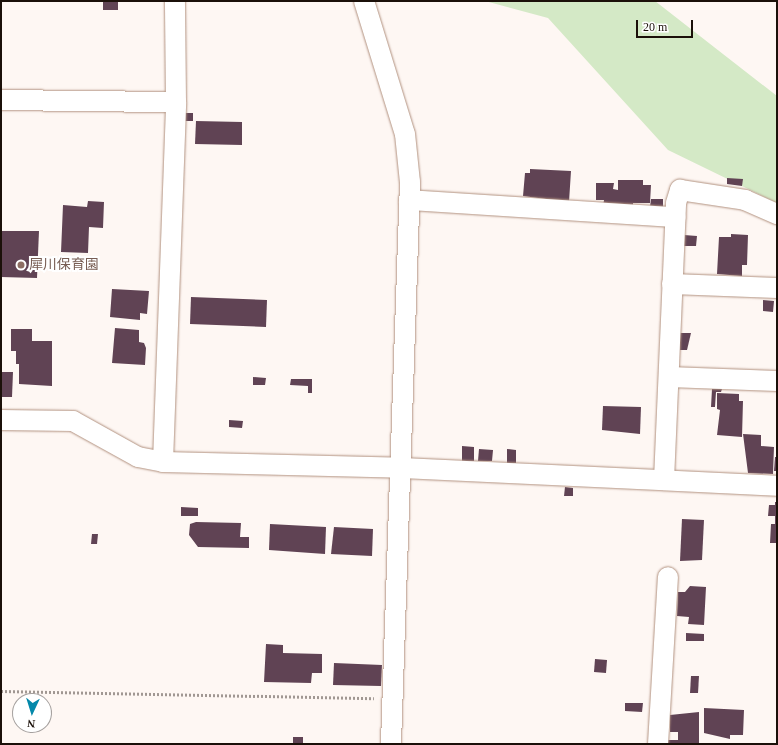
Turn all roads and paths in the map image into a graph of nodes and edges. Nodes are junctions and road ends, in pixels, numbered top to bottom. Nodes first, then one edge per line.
1 (175, 1) edge
2 (364, 1) edge
3 (1, 100) edge
4 (176, 102) junction
5 (409, 200) junction
6 (777, 214) edge
7 (675, 217) junction
8 (672, 284) junction
9 (777, 288) edge
10 (669, 377) junction
11 (777, 381) edge
12 (1, 420) edge
13 (163, 462) junction
14 (402, 468) junction
15 (664, 480) junction
16 (777, 486) edge
17 (668, 577) dead end
18 (1, 692) edge
19 (393, 698) junction
20 (391, 744) edge
21 (658, 744) edge

1 - 4 street
2 - 5 street
3 - 4 street
4 - 13 street
5 - 7 street
5 - 14 street
6 - 7 street
7 - 8 street
8 - 9 street
8 - 10 street
10 - 11 street
10 - 15 street
12 - 13 street
13 - 14 street
14 - 15 street
14 - 19 street
15 - 16 street
17 - 21 street
18 - 19 path
19 - 20 street

